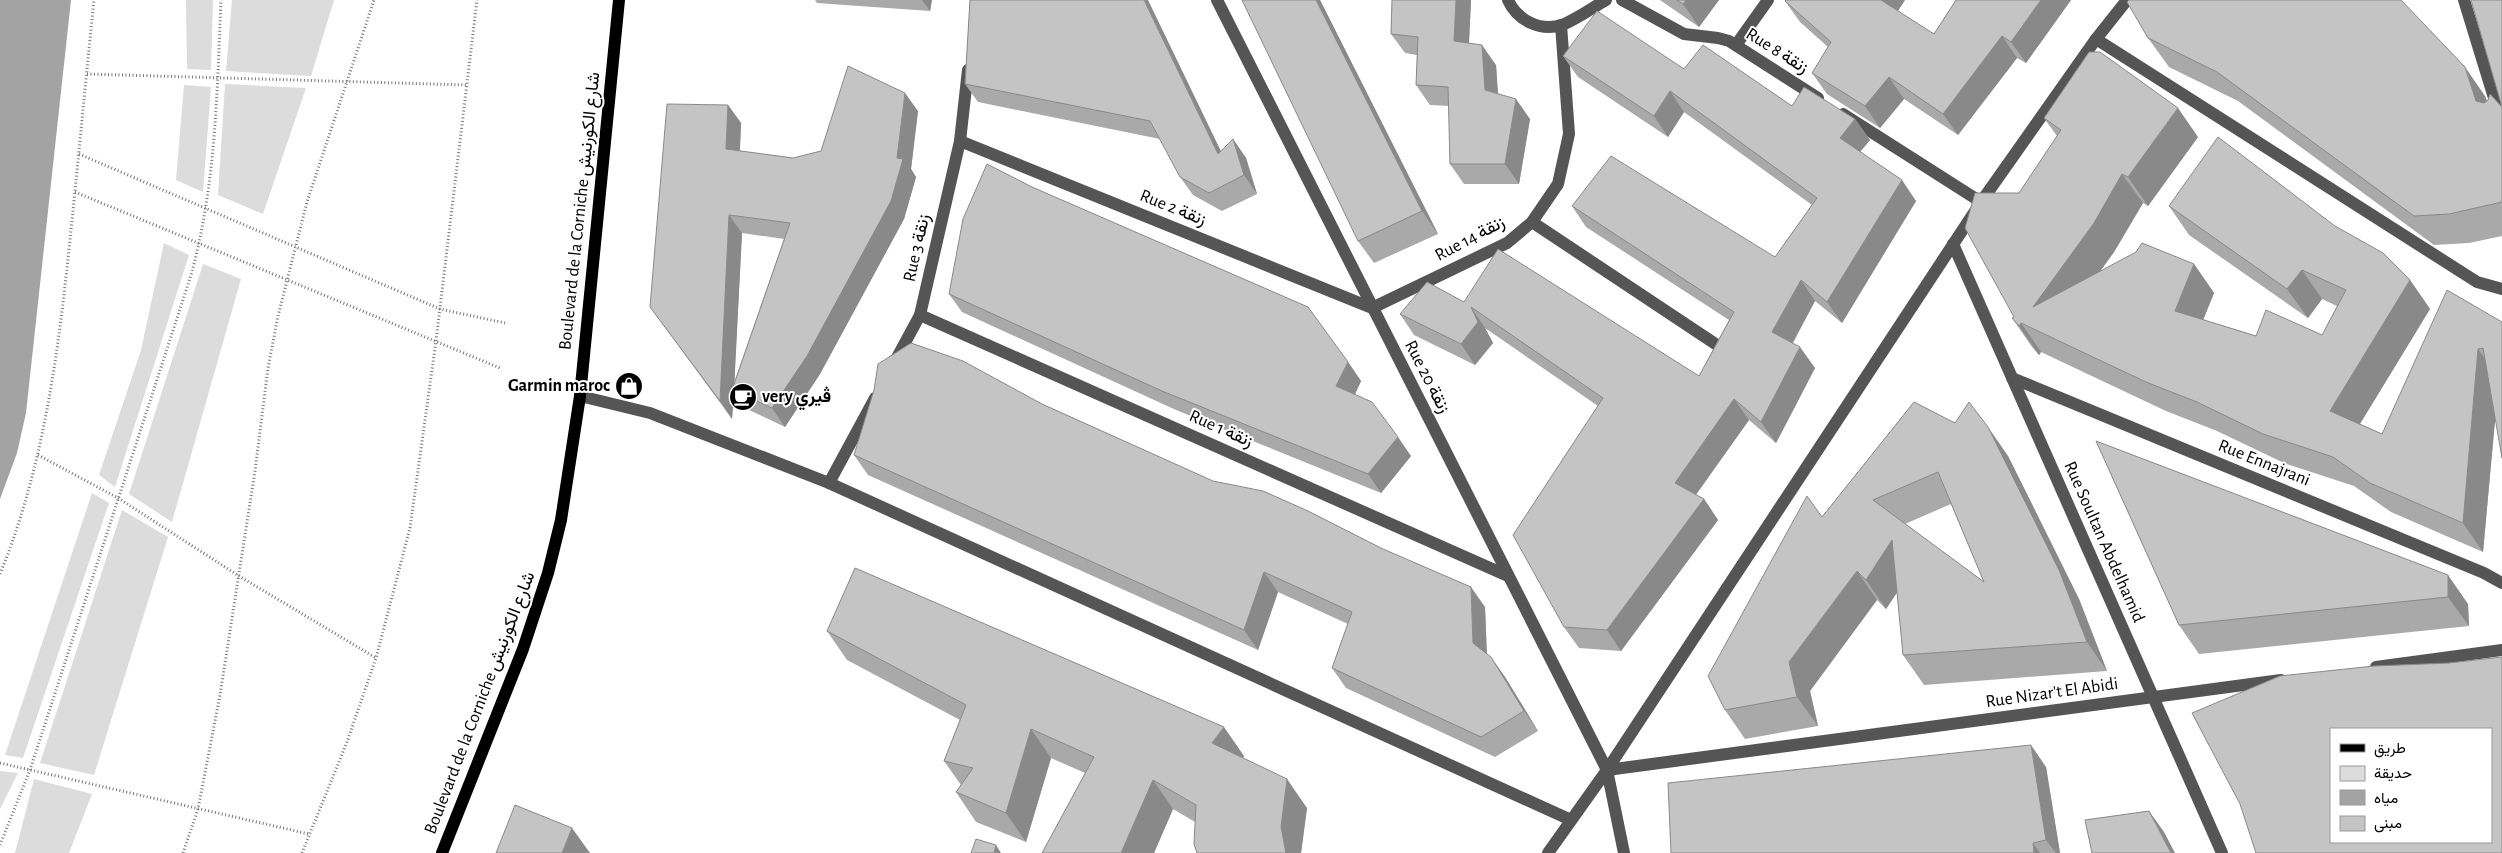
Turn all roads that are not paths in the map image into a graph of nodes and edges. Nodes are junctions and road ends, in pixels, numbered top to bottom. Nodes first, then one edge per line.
1 (619, 0) edge
2 (1217, 0) edge
3 (1508, 0) edge
4 (1606, 0) edge
5 (1622, 0) edge
6 (1768, 0) edge
7 (2127, 0) edge
8 (2464, 0) edge
9 (1561, 25) junction
10 (2096, 39) junction
11 (1736, 45) junction
12 (970, 56) edge
13 (2502, 124) edge
14 (960, 141) junction
15 (1981, 202) junction
16 (1532, 222) junction
17 (1953, 244) junction
18 (2502, 289) edge
19 (1372, 308) junction
20 (920, 315) junction
21 (1717, 345) edge
22 (888, 374) edge
23 (2012, 378) junction
24 (879, 391) edge
25 (580, 396) junction
26 (829, 483) junction
27 (1508, 576) junction
28 (2502, 583) edge
29 (2502, 650) edge
30 (2366, 668) edge
31 (2298, 678) edge
32 (2153, 697) junction
33 (1607, 770) junction
34 (1570, 820) junction
35 (442, 853) edge
36 (1548, 853) edge
37 (1624, 853) edge
38 (2222, 853) edge

1 - 25 main road, Boulevard de la Corniche شارع الكورنيش
2 - 19 street, Rue 20 زنقة
3 - 9 street
4 - 9 street
5 - 11 street, Rue 8 زنقة
6 - 11 street
7 - 10 street
8 - 13 street
9 - 16 street, Rue 14 زنقة
10 - 15 street
10 - 18 street
11 - 15 street, Rue 8 زنقة
12 - 14 street, Rue 3 زنقة
14 - 19 street, Rue 2 زنقة
14 - 20 street, Rue 3 زنقة
15 - 17 street
16 - 19 street, Rue 14 زنقة
16 - 21 street
17 - 23 street, Rue Soultan Abdelhamid
17 - 33 street
19 - 27 street, Rue 20 زنقة
20 - 22 street, Rue 3 زنقة
20 - 27 street, Rue 1 زنقة
23 - 28 street, Rue Ennajrani
23 - 32 street, Rue Soultan Abdelhamid
24 - 26 street
25 - 26 street
25 - 35 main road, Boulevard de la Corniche شارع الكورنيش
26 - 34 street
27 - 33 street, Rue 20 زنقة
29 - 30 street
31 - 32 street, Rue Nizar't El Abidi
32 - 33 street, Rue Nizar't El Abidi
32 - 38 street, Rue Soultan Abdelhamid
33 - 34 street
33 - 37 street, Rue 20 زنقة
34 - 36 street

